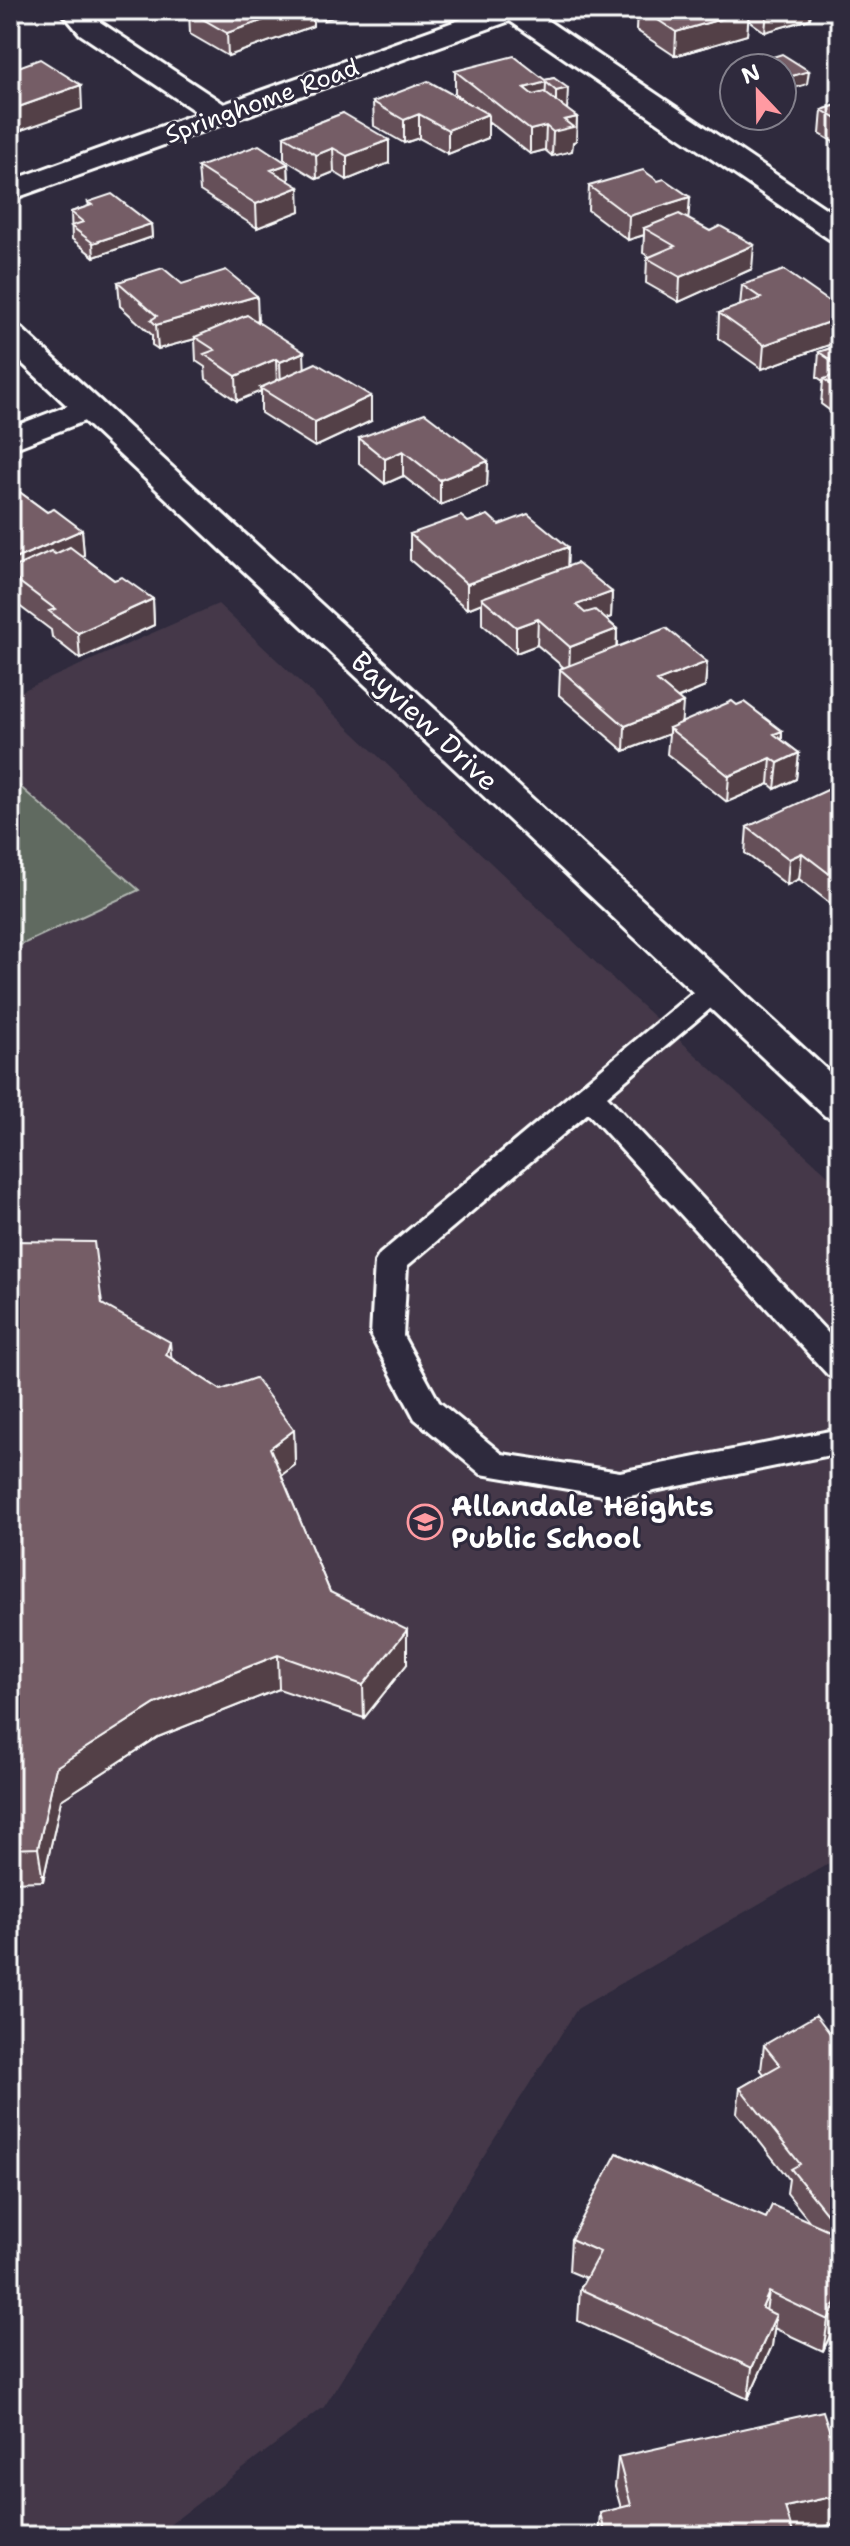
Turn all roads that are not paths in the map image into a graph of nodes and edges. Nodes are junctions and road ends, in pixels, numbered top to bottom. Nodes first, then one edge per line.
1 (74, 10) edge
2 (513, 10) edge
3 (222, 116) junction
4 (10, 191) edge
5 (840, 232) edge
6 (10, 335) edge
7 (88, 408) junction
8 (10, 440) edge
9 (714, 990) junction
10 (589, 1095) junction
11 (840, 1106) edge
12 (840, 1367) edge
13 (840, 1441) edge

1 - 3 street
2 - 3 street, Springhome Road
2 - 5 street
3 - 4 street, Springhome Road
6 - 7 street, Bayview Drive
7 - 8 street
7 - 9 street, Bayview Drive
9 - 10 lane
9 - 11 street, Bayview Drive
10 - 12 lane
10 - 13 lane

